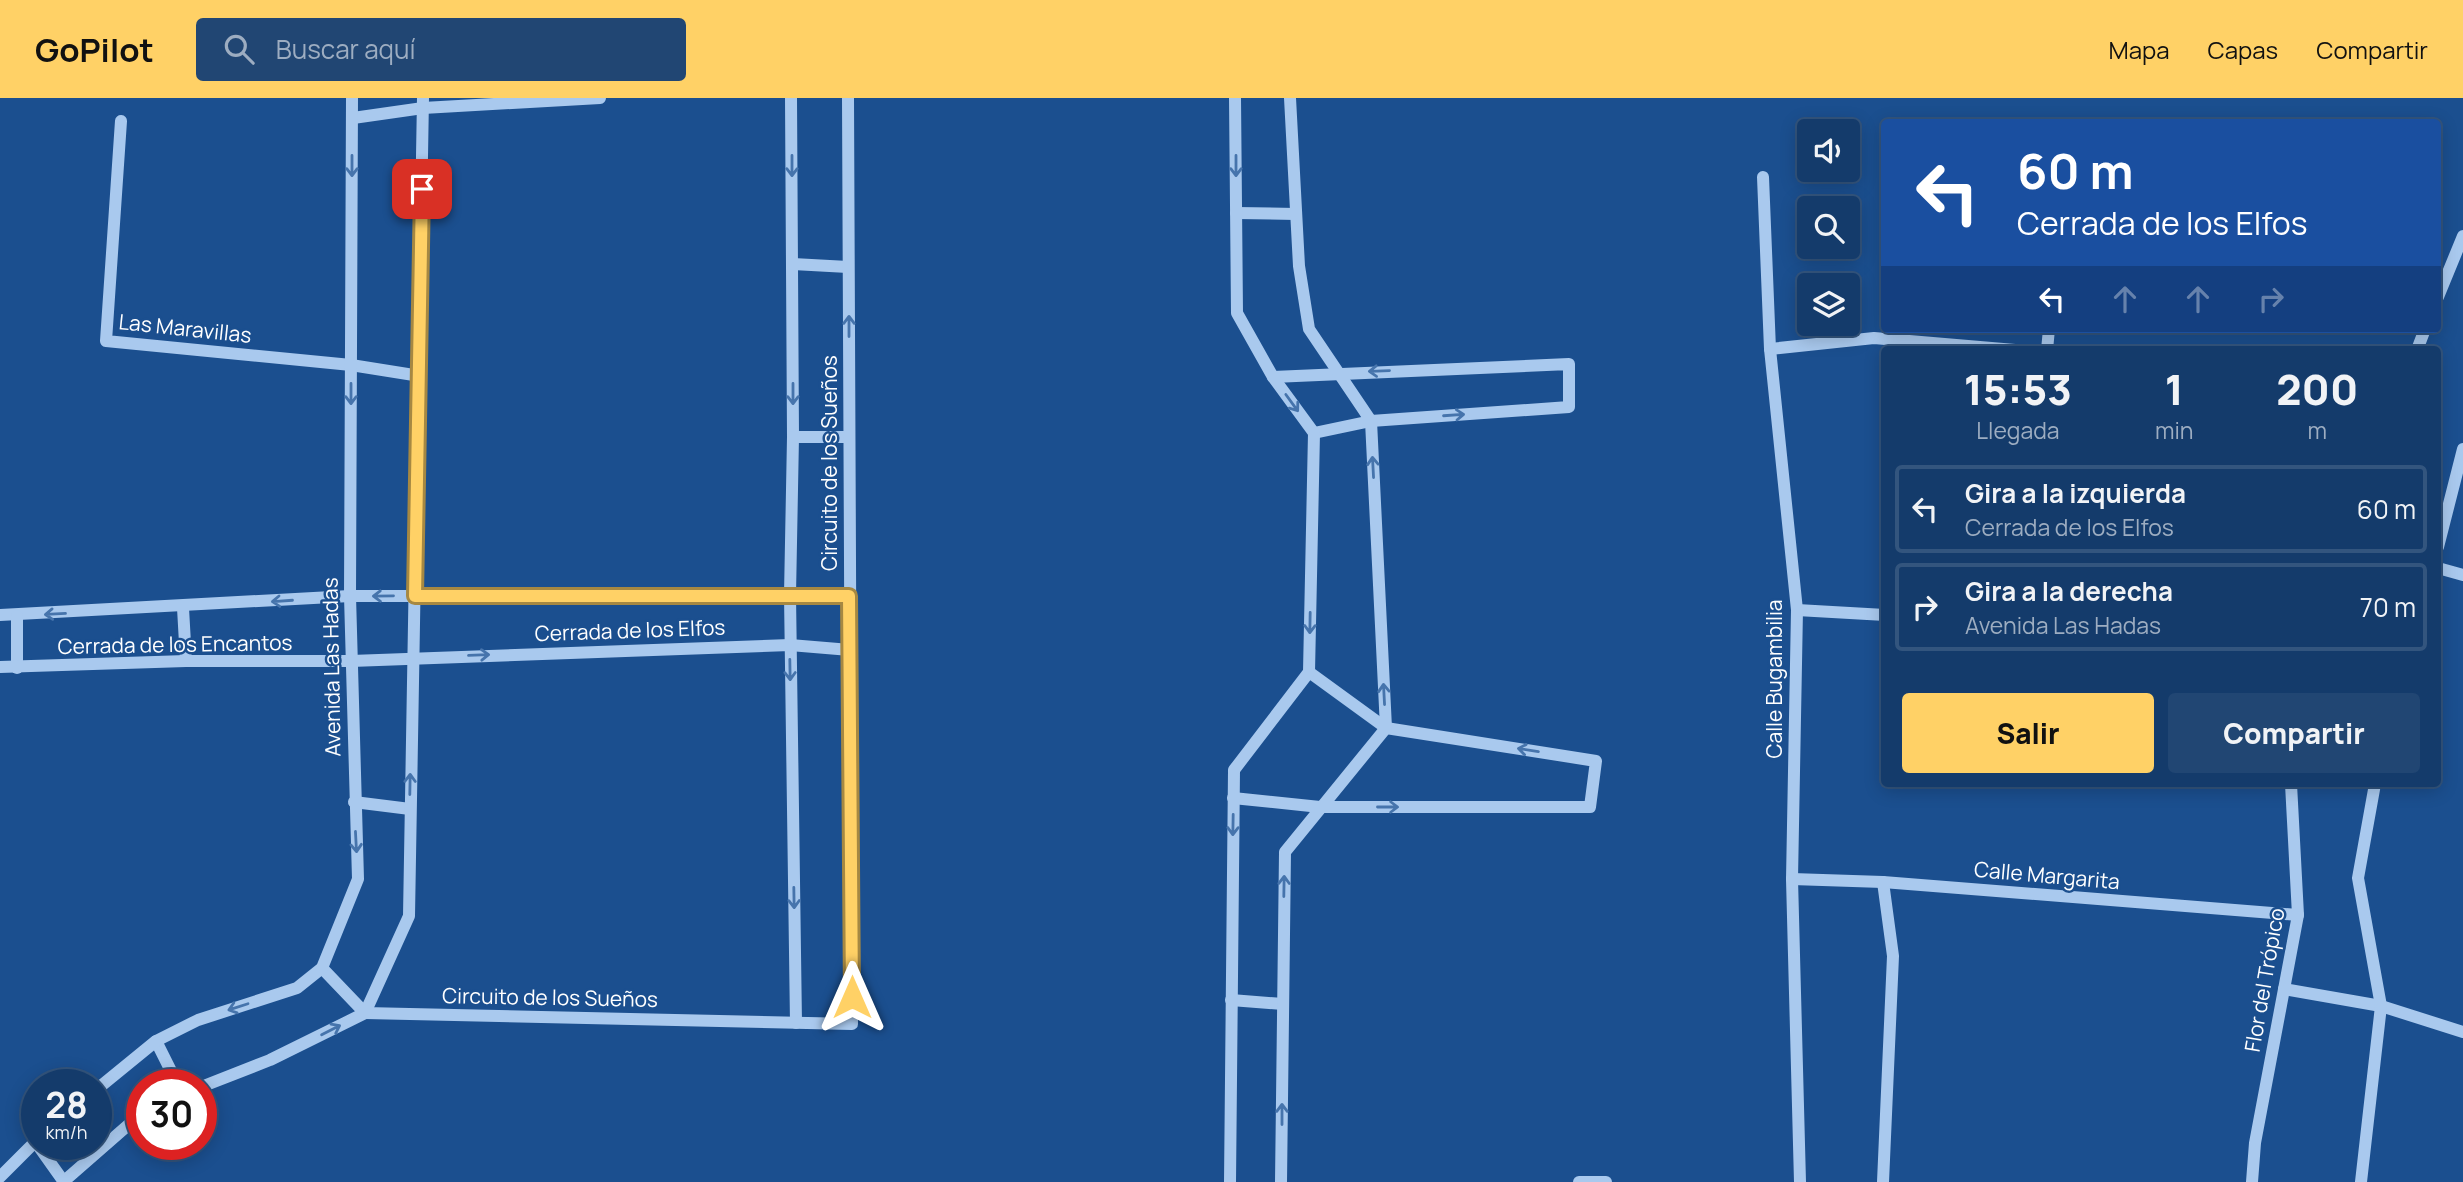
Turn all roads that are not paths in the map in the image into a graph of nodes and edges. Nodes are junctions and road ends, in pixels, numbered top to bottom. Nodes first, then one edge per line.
1 (352, 98) edge
2 (600, 98) edge
3 (791, 98) edge
4 (848, 98) edge
5 (1235, 98) edge
6 (1290, 98) edge
7 (423, 103) edge
8 (353, 118) junction
9 (121, 121) dead end
10 (1763, 177) dead end
11 (1236, 213) junction
12 (1296, 214) junction
13 (2463, 236) edge
14 (793, 264) junction
15 (848, 267) junction
16 (2441, 290) edge
17 (1968, 346) edge
18 (1770, 349) junction
19 (351, 365) junction
20 (1338, 373) junction
21 (420, 376) junction
22 (1273, 377) junction
23 (1371, 421) junction
24 (1314, 433) junction
25 (793, 437) junction
26 (849, 437) junction
27 (2463, 449) edge
28 (2441, 535) edge
29 (2441, 569) edge
30 (2463, 575) edge
31 (790, 595) junction
32 (351, 596) junction
33 (415, 596) junction
34 (849, 596) junction
35 (183, 608) junction
36 (1797, 610) junction
37 (0, 615) edge
38 (1881, 615) edge
39 (17, 616) junction
40 (790, 645) junction
41 (850, 650) junction
42 (411, 657) junction
43 (186, 661) junction
44 (351, 661) junction
45 (0, 667) edge
46 (17, 668) junction
47 (1309, 672) junction
48 (1385, 728) junction
49 (2291, 787) edge
50 (2374, 787) edge
51 (1233, 798) junction
52 (354, 802) junction
53 (1320, 807) junction
54 (410, 809) junction
55 (1792, 879) junction
56 (1883, 882) junction
57 (2298, 915) junction
58 (322, 968) junction
59 (2284, 989) junction
60 (1231, 1000) junction
61 (1283, 1004) junction
62 (2381, 1006) junction
63 (365, 1013) junction
64 (796, 1023) junction
65 (2463, 1032) edge
66 (156, 1041) junction
67 (170, 1069) edge
68 (112, 1077) edge
69 (217, 1081) edge
70 (126, 1127) edge
71 (21, 1157) edge
72 (48, 1160) edge
73 (0, 1177) edge
74 (2255, 1181) edge
75 (63, 1182) edge
76 (1230, 1182) edge
77 (1281, 1182) edge
78 (1579, 1182) edge
79 (1606, 1182) edge
80 (1800, 1182) edge
81 (1882, 1182) edge
82 (2361, 1182) edge

1 - 8 street, Avenida Las Hadas
2 - 7 street
3 -> 14 street, Circuito de los Sueños
4 - 15 street, Circuito de los Sueños
5 -> 11 street
6 - 12 street
7 - 8 street
7 - 21 street
8 -> 19 street, Avenida Las Hadas
9 - 19 street, Las Maravillas
10 - 18 street, Calle Bugambilia
11 - 12 street
11 - 22 street
12 - 20 street
13 - 16 street
14 - 15 street
14 -> 25 street, Circuito de los Sueños
26 -> 15 street, Circuito de los Sueños
17 - 18 street
18 - 36 street, Calle Bugambilia
19 - 21 street
19 -> 32 street, Avenida Las Hadas
20 - 22 street
20 - 23 street
23 -> 20 street
21 - 33 street
22 -> 24 street
23 - 24 street
48 -> 23 street
24 -> 47 street
25 - 26 street
25 - 31 street, Circuito de los Sueños
26 - 34 street, Circuito de los Sueños
27 - 28 street
29 - 30 street
31 - 33 street, Cerrada de los Elfos
31 - 34 street, Cerrada de los Elfos
31 - 40 street, Circuito de los Sueños
33 -> 32 street, Cerrada de los Elfos
32 -> 35 street, Cerrada de los Encantos
32 - 44 street, Avenida Las Hadas
33 - 42 street
34 - 41 street, Circuito de los Sueños
35 -> 39 street, Cerrada de los Encantos
35 - 43 street
36 - 38 street
36 - 55 street, Calle Bugambilia
37 - 39 street, Cerrada de los Encantos
39 - 46 street
40 - 41 street, Cerrada de los Elfos
42 -> 40 street, Cerrada de los Elfos
40 -> 64 street, Circuito de los Sueños
41 - 64 street, Circuito de los Sueños
42 - 44 street, Cerrada de los Elfos
54 -> 42 street
43 - 44 street, Cerrada de los Encantos
43 - 46 street, Cerrada de los Encantos
44 - 52 street, Avenida Las Hadas
45 - 46 street, Cerrada de los Encantos
47 - 48 street
47 - 51 street
48 - 53 street
53 -> 48 street
49 - 57 street, Flor del Trópico
50 - 62 street
51 - 53 street
51 -> 60 street
52 - 54 street
52 -> 58 street, Avenida Las Hadas
61 -> 53 street
54 - 63 street
55 - 56 street, Calle Margarita
55 - 80 street, Calle Bugambilia
56 - 57 street, Calle Margarita
56 - 81 street
57 - 59 street, Flor del Trópico
58 - 63 street
58 -> 66 street
59 - 62 street
59 - 74 street, Flor del Trópico
60 - 61 street
60 - 76 street
77 -> 61 street
62 - 65 street
62 - 82 street
63 - 64 street, Circuito de los Sueños
69 -> 63 street
66 - 67 street
66 - 68 street
70 - 75 street
71 - 73 street
72 - 75 street
78 - 79 street

